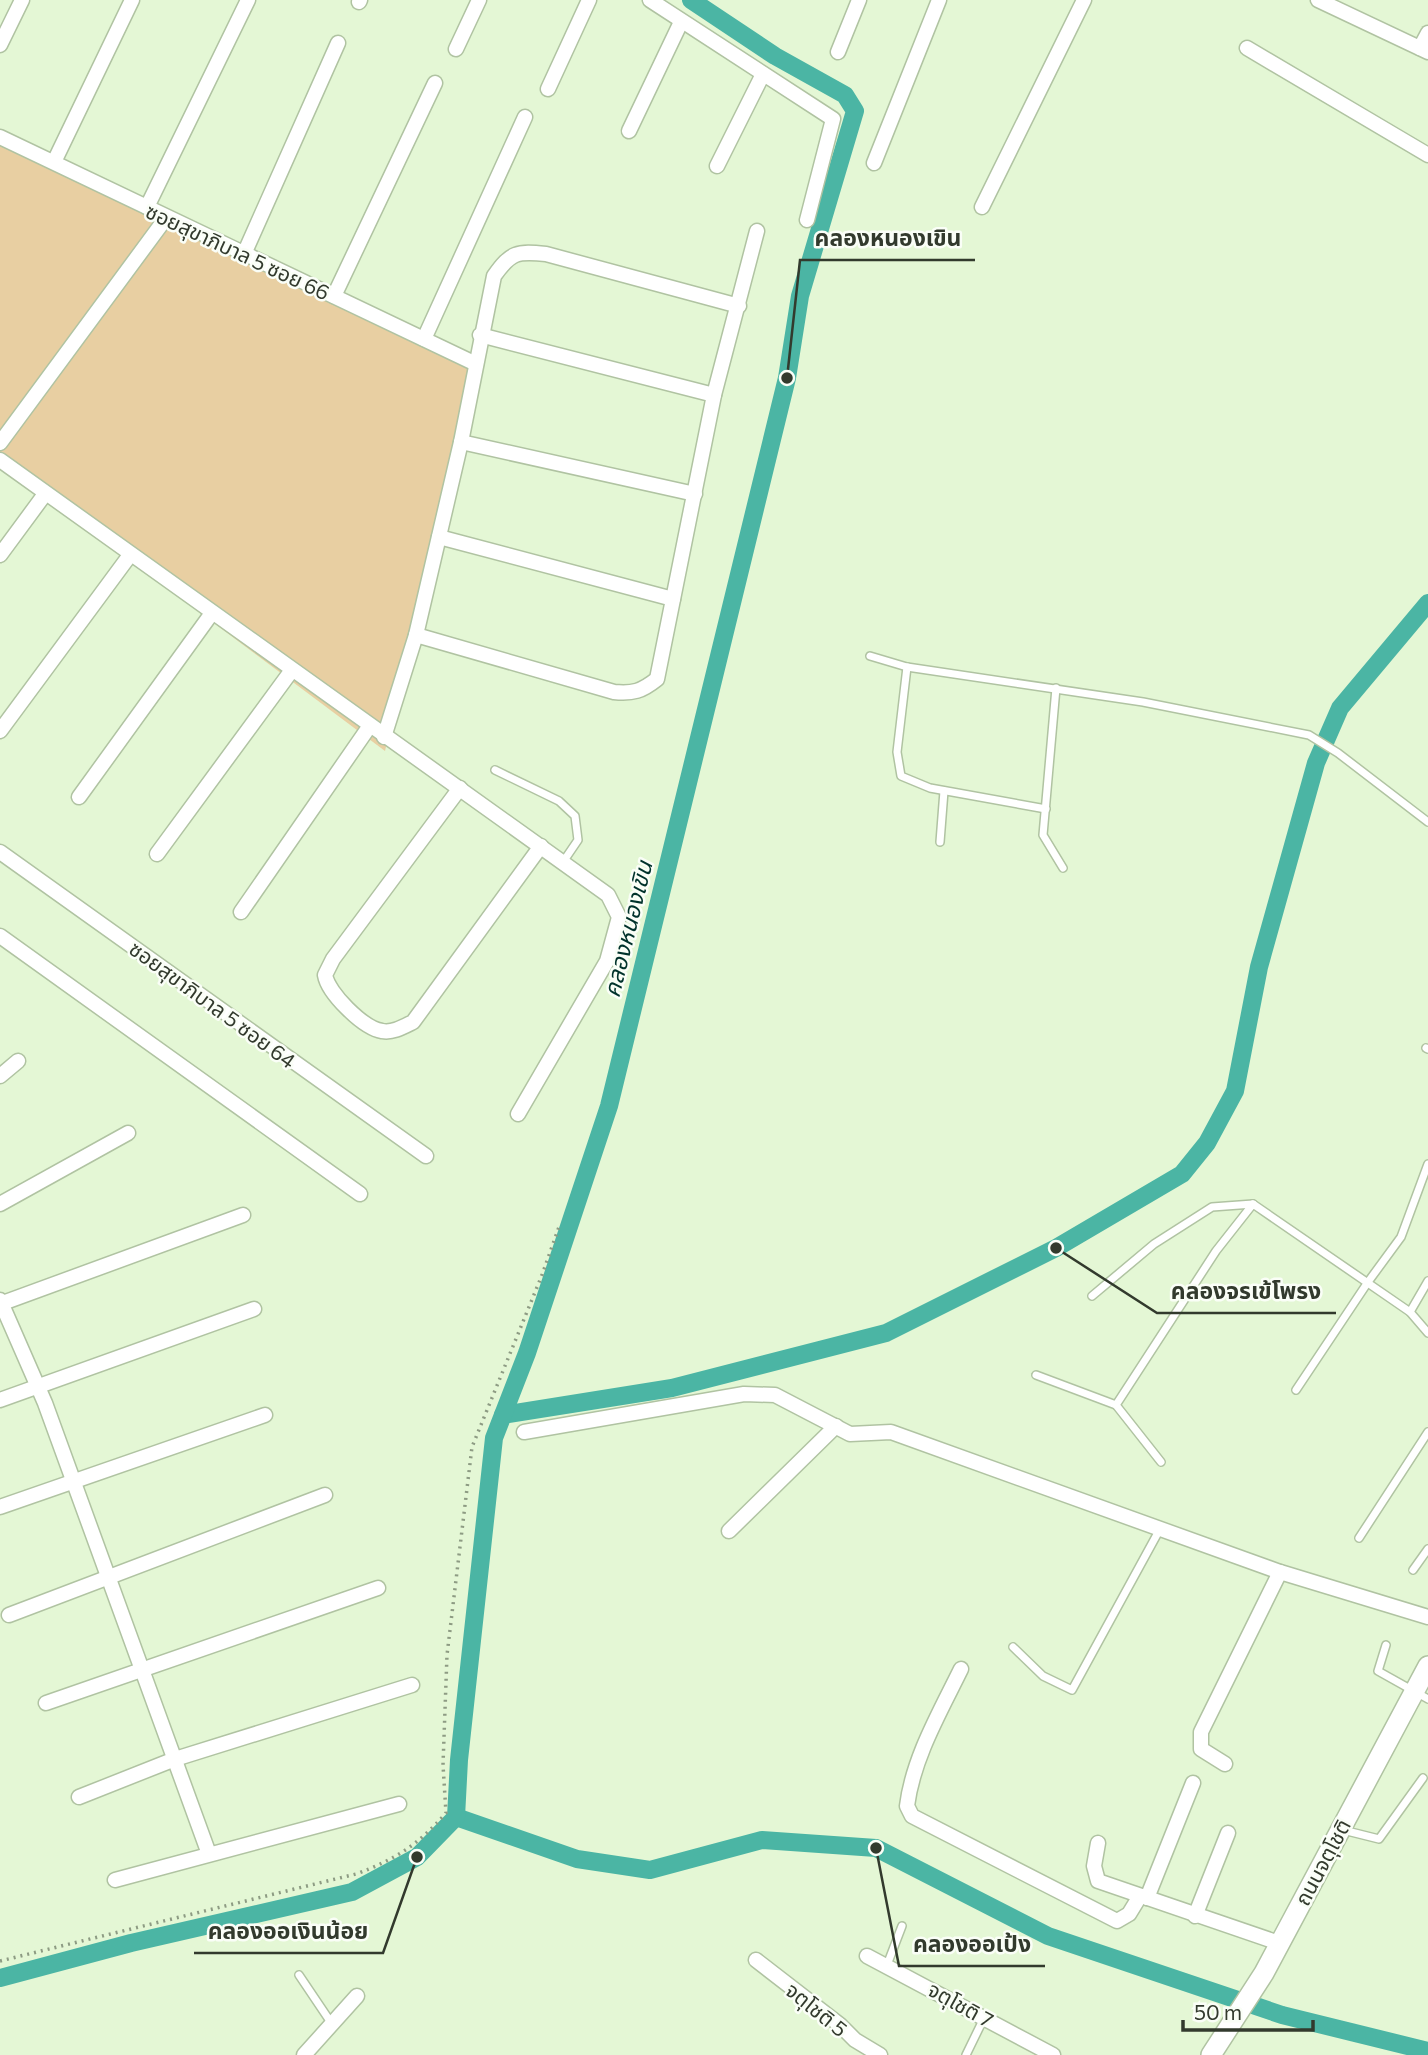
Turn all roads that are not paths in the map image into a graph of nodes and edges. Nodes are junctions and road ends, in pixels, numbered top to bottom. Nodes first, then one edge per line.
1 (22, 0) edge
2 (132, 0) edge
3 (248, 0) edge
4 (479, 0) edge
5 (589, 0) edge
6 (650, 0) edge
7 (859, 0) edge
8 (939, 0) edge
9 (1083, 0) edge
10 (1326, 2) edge
11 (681, 22) junction
12 (1428, 33) edge
13 (338, 43) dead end
14 (0, 45) edge
15 (1247, 48) dead end
16 (456, 49) dead end
17 (1424, 50) edge
18 (838, 52) dead end
19 (763, 74) junction
20 (435, 83) dead end
21 (548, 89) dead end
22 (525, 117) dead end
23 (629, 131) dead end
24 (0, 137) edge
25 (1428, 155) edge
26 (54, 162) junction
27 (874, 163) dead end
28 (717, 166) dead end
29 (146, 207) junction
30 (982, 208) dead end
31 (166, 218) junction
32 (807, 220) dead end
33 (757, 231) dead end
34 (244, 254) junction
35 (334, 296) junction
36 (739, 306) junction
37 (480, 335) junction
38 (424, 339) junction
39 (476, 364) junction
40 (714, 395) junction
41 (461, 442) junction
42 (0, 443) edge
43 (0, 460) edge
44 (45, 494) junction
45 (695, 495) junction
46 (439, 537) junction
47 (0, 555) edge
48 (130, 555) junction
49 (673, 599) junction
50 (212, 613) junction
51 (416, 635) junction
52 (870, 656) dead end
53 (907, 667) junction
54 (292, 670) junction
55 (1056, 688) junction
56 (369, 727) junction
57 (0, 731) edge
58 (384, 737) junction
59 (495, 770) dead end
60 (460, 788) junction
61 (944, 791) junction
62 (79, 797) dead end
63 (1046, 808) junction
64 (1428, 822) edge
65 (940, 842) dead end
66 (541, 846) junction
67 (0, 852) edge
68 (157, 855) dead end
69 (563, 862) junction
70 (1063, 868) dead end
71 (241, 912) dead end
72 (0, 936) edge
73 (18, 1061) dead end
74 (0, 1076) edge
75 (519, 1114) dead end
76 (128, 1133) dead end
77 (426, 1156) dead end
78 (1428, 1164) edge
79 (360, 1194) dead end
80 (0, 1204) edge
81 (1253, 1204) junction
82 (243, 1215) dead end
83 (1428, 1281) edge
84 (1368, 1282) junction
85 (1092, 1296) dead end
86 (1, 1302) edge
87 (254, 1309) dead end
88 (1410, 1312) junction
89 (1428, 1334) edge
90 (1036, 1375) dead end
91 (38, 1385) junction
92 (1296, 1390) dead end
93 (0, 1400) edge
94 (1116, 1405) junction
95 (265, 1415) dead end
96 (836, 1426) junction
97 (524, 1432) dead end
98 (1428, 1432) edge
99 (1161, 1462) dead end
100 (73, 1480) junction
101 (325, 1495) dead end
102 (0, 1507) edge
103 (1160, 1529) junction
104 (729, 1531) dead end
105 (1359, 1538) dead end
106 (1428, 1549) edge
107 (1413, 1570) dead end
108 (1280, 1572) junction
109 (109, 1576) junction
110 (378, 1588) dead end
111 (9, 1615) dead end
112 (1428, 1617) edge
113 (1386, 1645) dead end
114 (1013, 1647) dead end
115 (1428, 1666) edge
116 (142, 1668) junction
117 (961, 1669) dead end
118 (412, 1685) dead end
119 (1420, 1696) edge
120 (46, 1703) dead end
121 (174, 1759) junction
122 (1225, 1764) dead end
123 (1423, 1778) dead end
124 (1193, 1783) dead end
125 (79, 1797) dead end
126 (399, 1804) dead end
127 (1339, 1829) junction
128 (1228, 1833) dead end
129 (1098, 1843) dead end
130 (209, 1854) junction
131 (115, 1880) dead end
132 (1144, 1897) junction
133 (1195, 1916) junction
134 (902, 1926) dead end
135 (1279, 1943) junction
136 (867, 1956) dead end
137 (756, 1960) dead end
138 (887, 1965) junction
139 (299, 1975) dead end
140 (357, 1996) dead end
141 (984, 2017) junction
142 (332, 2024) junction
143 (966, 2054) edge
144 (304, 2055) edge
145 (880, 2055) edge
146 (1053, 2055) edge
147 (1211, 2055) edge

1 - 14 street
2 - 26 street
3 - 29 street
4 - 16 street
5 - 21 street
6 - 11 street
7 - 18 street
8 - 27 street
9 - 30 street
10 - 17 street
11 - 19 street
11 - 23 street
12 - 17 street
13 - 34 street
15 - 25 street
19 - 28 street
19 - 32 street
20 - 35 street
22 - 38 street
24 - 26 street, ซอยสุขาภิบาล 5 ซอย 66
26 - 29 street, ซอยสุขาภิบาล 5 ซอย 66
29 - 31 street, ซอยสุขาภิบาล 5 ซอย 66
31 - 34 street, ซอยสุขาภิบาล 5 ซอย 66
31 - 42 street
33 - 36 street
34 - 35 street, ซอยสุขาภิบาล 5 ซอย 66
35 - 38 street, ซอยสุขาภิบาล 5 ซอย 66
36 - 37 street
36 - 40 street
37 - 39 street
37 - 40 street
38 - 39 street, ซอยสุขาภิบาล 5 ซอย 66
39 - 41 street
40 - 45 street
41 - 45 street
41 - 46 street
43 - 44 street
44 - 47 street
44 - 48 street
45 - 49 street
46 - 49 street
46 - 51 street
48 - 50 street
48 - 57 street
49 - 51 street
50 - 54 street
50 - 62 street
51 - 58 street
52 - 53 lane
53 - 55 lane
53 - 61 lane
54 - 56 street
54 - 68 street
55 - 63 lane
55 - 64 lane
56 - 58 street
56 - 71 street
58 - 60 street
59 - 69 lane
60 - 66 street
60 - 66 street
61 - 63 lane
61 - 65 lane
63 - 70 lane
66 - 69 street
67 - 77 street, ซอยสุขาภิบาล 5 ซอย 64
69 - 75 street
72 - 79 street
73 - 74 street
76 - 80 street
78 - 84 lane
81 - 84 lane
81 - 85 lane
81 - 94 lane
82 - 86 street
83 - 88 lane
84 - 88 lane
84 - 92 lane
86 - 91 street
87 - 91 street
88 - 89 lane
90 - 94 lane
91 - 93 street
91 - 100 street
94 - 99 lane
95 - 100 street
96 - 97 street
96 - 103 street
96 - 104 street
98 - 105 lane
100 - 102 street
100 - 109 street
101 - 109 street
103 - 108 street
103 - 114 lane
106 - 107 lane
108 - 112 street
108 - 122 street
109 - 111 street
109 - 116 street
110 - 116 street
113 - 119 lane
115 - 119 street, ถนนจตุโชติ
116 - 120 street
116 - 121 street
117 - 132 street
118 - 121 street
119 - 127 street, ถนนจตุโชติ
121 - 125 street
121 - 130 street
123 - 127 lane
124 - 132 street
126 - 130 street
127 - 135 street, ถนนจตุโชติ
128 - 133 street
129 - 132 street
130 - 131 street
132 - 133 street
133 - 135 street
134 - 138 lane
135 - 147 street, ถนนจตุโชติ
136 - 138 street, จตุโชติ 7
137 - 145 street, จตุโชติ 5
138 - 141 street, จตุโชติ 7
139 - 142 lane
140 - 142 street
141 - 143 lane
141 - 146 street, จตุโชติ 7
142 - 144 street

